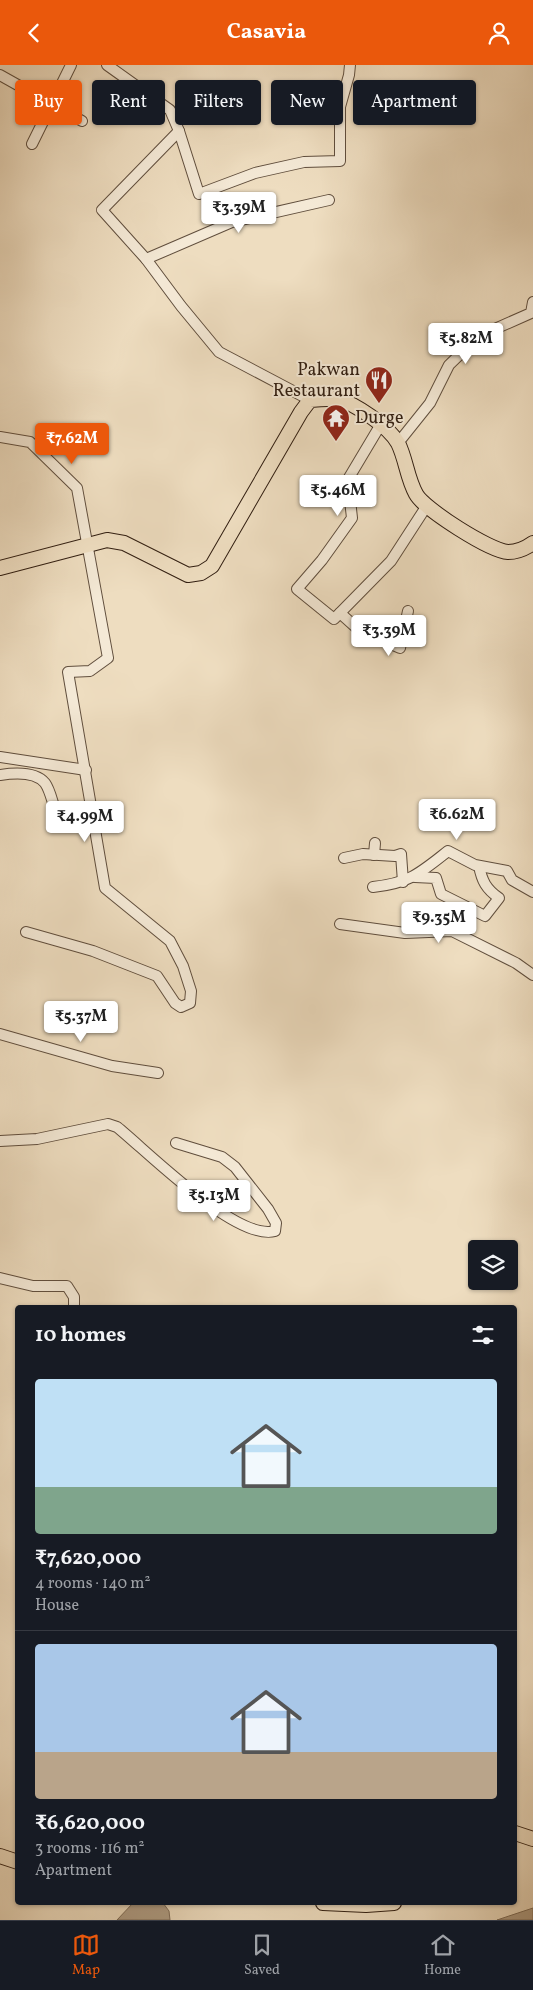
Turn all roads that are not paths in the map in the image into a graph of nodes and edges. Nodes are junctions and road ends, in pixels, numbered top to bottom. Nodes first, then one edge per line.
1 (71, 65) edge
2 (107, 65) edge
3 (350, 65) edge
4 (0, 75) edge
5 (64, 80) edge
6 (15, 84) edge
7 (41, 125) edge
8 (179, 131) junction
9 (32, 144) dead end
10 (330, 200) dead end
11 (146, 259) junction
12 (533, 302) edge
13 (310, 401) junction
14 (381, 424) junction
15 (0, 437) edge
16 (398, 443) junction
17 (426, 507) junction
18 (533, 543) edge
19 (88, 544) junction
20 (0, 568) edge
21 (408, 611) dead end
22 (340, 613) junction
23 (0, 757) edge
24 (86, 771) junction
25 (0, 775) edge
26 (55, 809) dead end
27 (375, 843) dead end
28 (374, 855) junction
29 (344, 858) dead end
30 (479, 866) junction
31 (415, 877) junction
32 (403, 881) junction
33 (373, 887) dead end
34 (533, 892) edge
35 (340, 924) dead end
36 (26, 932) dead end
37 (533, 975) edge
38 (0, 1034) edge
39 (158, 1073) dead end
40 (0, 1141) edge
41 (176, 1143) dead end
42 (0, 1278) edge
43 (74, 1305) edge
44 (517, 1834) edge
45 (533, 1839) edge
46 (0, 1856) edge
47 (15, 1861) edge

1 - 5 street
2 - 8 street
3 - 8 street
4 - 6 street
7 - 9 street
8 - 11 street
10 - 11 street
11 - 13 street
12 - 16 street
13 - 14 main road
13 - 19 main road
14 - 16 main road
14 - 22 street
15 - 19 street
16 - 17 main road
17 - 18 main road
17 - 22 street
19 - 20 main road
19 - 24 street
21 - 22 street
23 - 24 street
24 - 36 street
25 - 26 street
27 - 28 street
28 - 29 street
28 - 32 street
30 - 31 street
30 - 31 street
30 - 34 street
31 - 32 street
32 - 33 street
35 - 37 street
38 - 39 street
40 - 41 street
42 - 43 street
44 - 45 main road
46 - 47 main road

